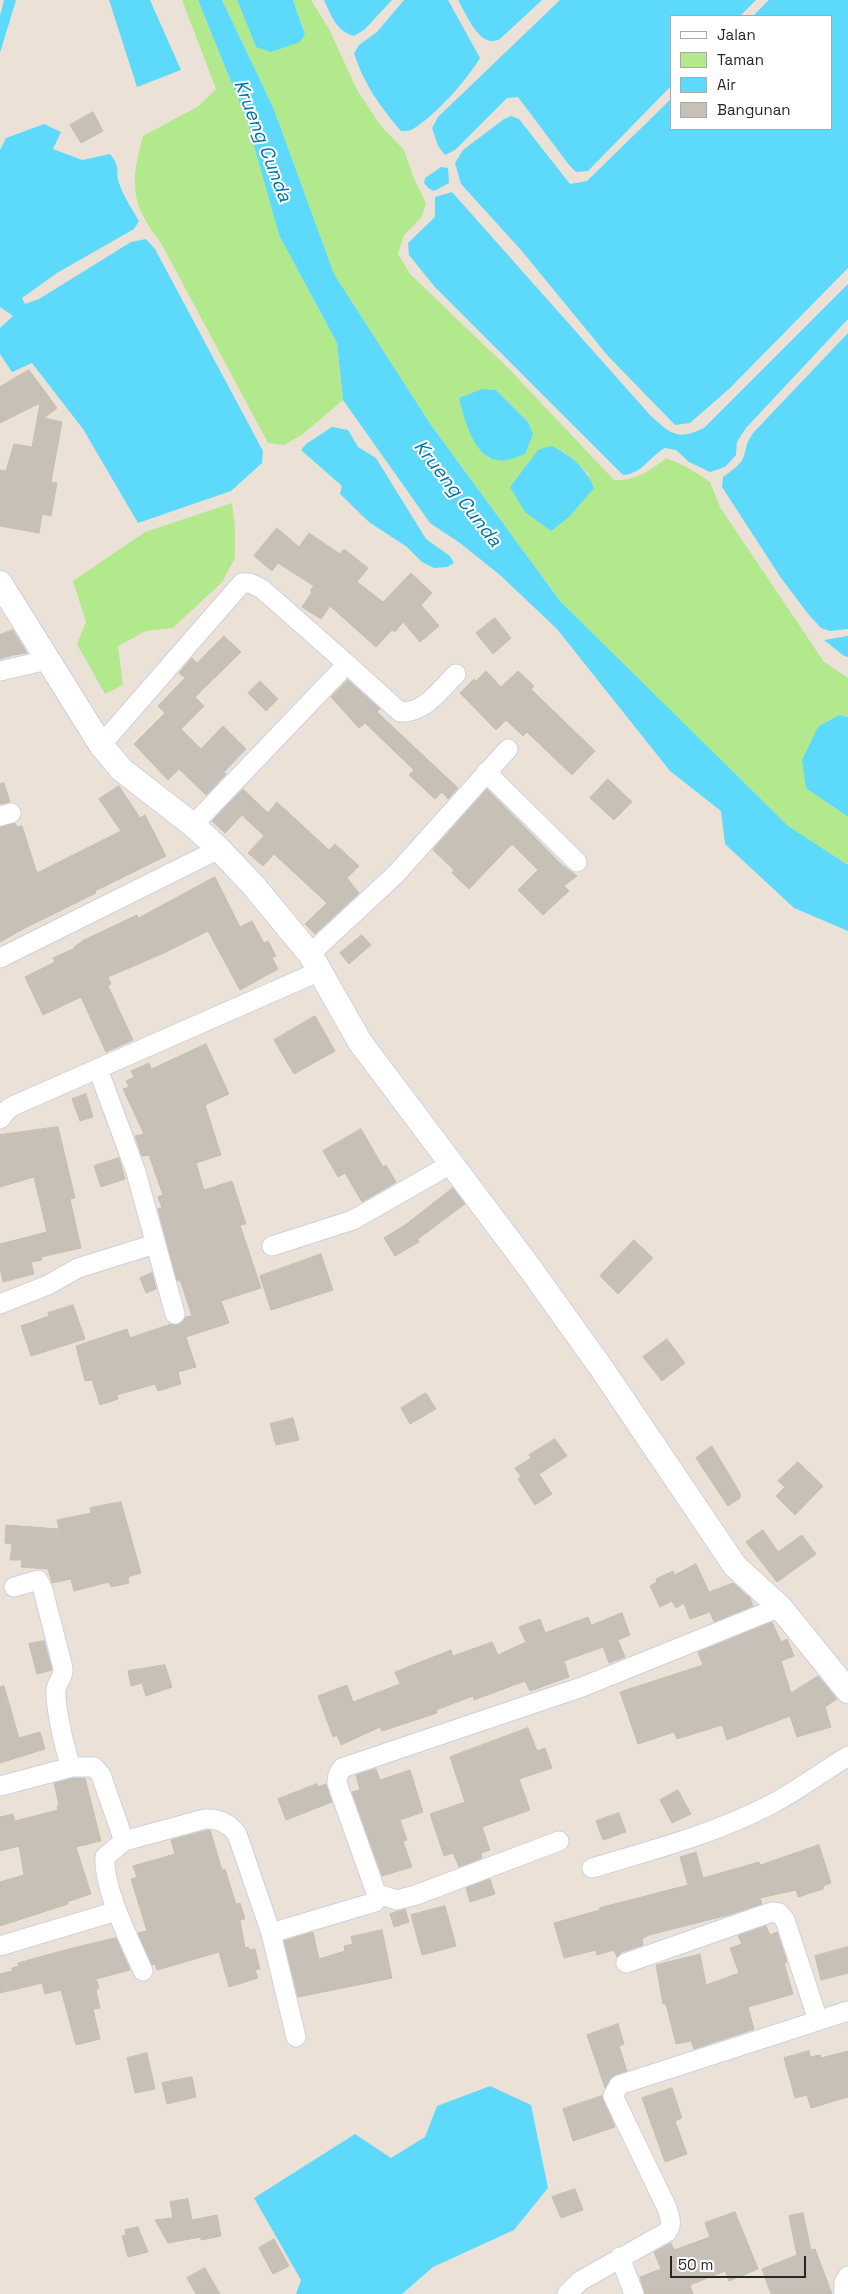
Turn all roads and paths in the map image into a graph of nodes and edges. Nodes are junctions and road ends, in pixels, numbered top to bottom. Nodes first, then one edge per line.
1 (0, 583) edge
2 (47, 660) junction
3 (347, 664) junction
4 (0, 671) edge
5 (456, 674) dead end
6 (101, 745) junction
7 (508, 749) dead end
8 (486, 772) junction
9 (193, 825) junction
10 (219, 849) junction
11 (577, 862) dead end
12 (0, 958) edge
13 (315, 963) junction
14 (98, 1069) junction
15 (0, 1119) edge
16 (451, 1164) junction
17 (155, 1244) junction
18 (272, 1246) dead end
19 (0, 1304) edge
20 (175, 1314) dead end
21 (14, 1587) dead end
22 (780, 1608) junction
23 (848, 1690) edge
24 (848, 1756) edge
25 (72, 1767) junction
26 (0, 1786) edge
27 (124, 1841) junction
28 (558, 1841) dead end
29 (592, 1868) dead end
30 (378, 1894) junction
31 (117, 1911) junction
32 (271, 1933) junction
33 (0, 1946) edge
34 (626, 1963) dead end
35 (143, 1971) dead end
36 (848, 2011) edge
37 (818, 2020) junction
38 (296, 2037) dead end
39 (620, 2257) junction
40 (848, 2276) edge
41 (567, 2294) edge
42 (634, 2294) edge
43 (844, 2294) edge

1 - 2 street
2 - 4 street
2 - 6 street
3 - 5 street
3 - 6 street
3 - 9 street
6 - 9 street
7 - 8 street
8 - 11 street
8 - 13 street
9 - 10 street
10 - 12 street
10 - 13 street
13 - 14 street
13 - 16 street
14 - 15 street
14 - 17 street
16 - 18 street
16 - 22 street
17 - 19 street
17 - 20 street
21 - 25 street
22 - 23 street
22 - 30 street
24 - 29 street
25 - 26 street
25 - 27 street
27 - 31 street
27 - 32 street
28 - 30 street
30 - 32 street
31 - 33 street
31 - 35 street
32 - 38 street
34 - 37 street
36 - 37 street
37 - 39 street
39 - 41 street
39 - 42 street
40 - 43 street

